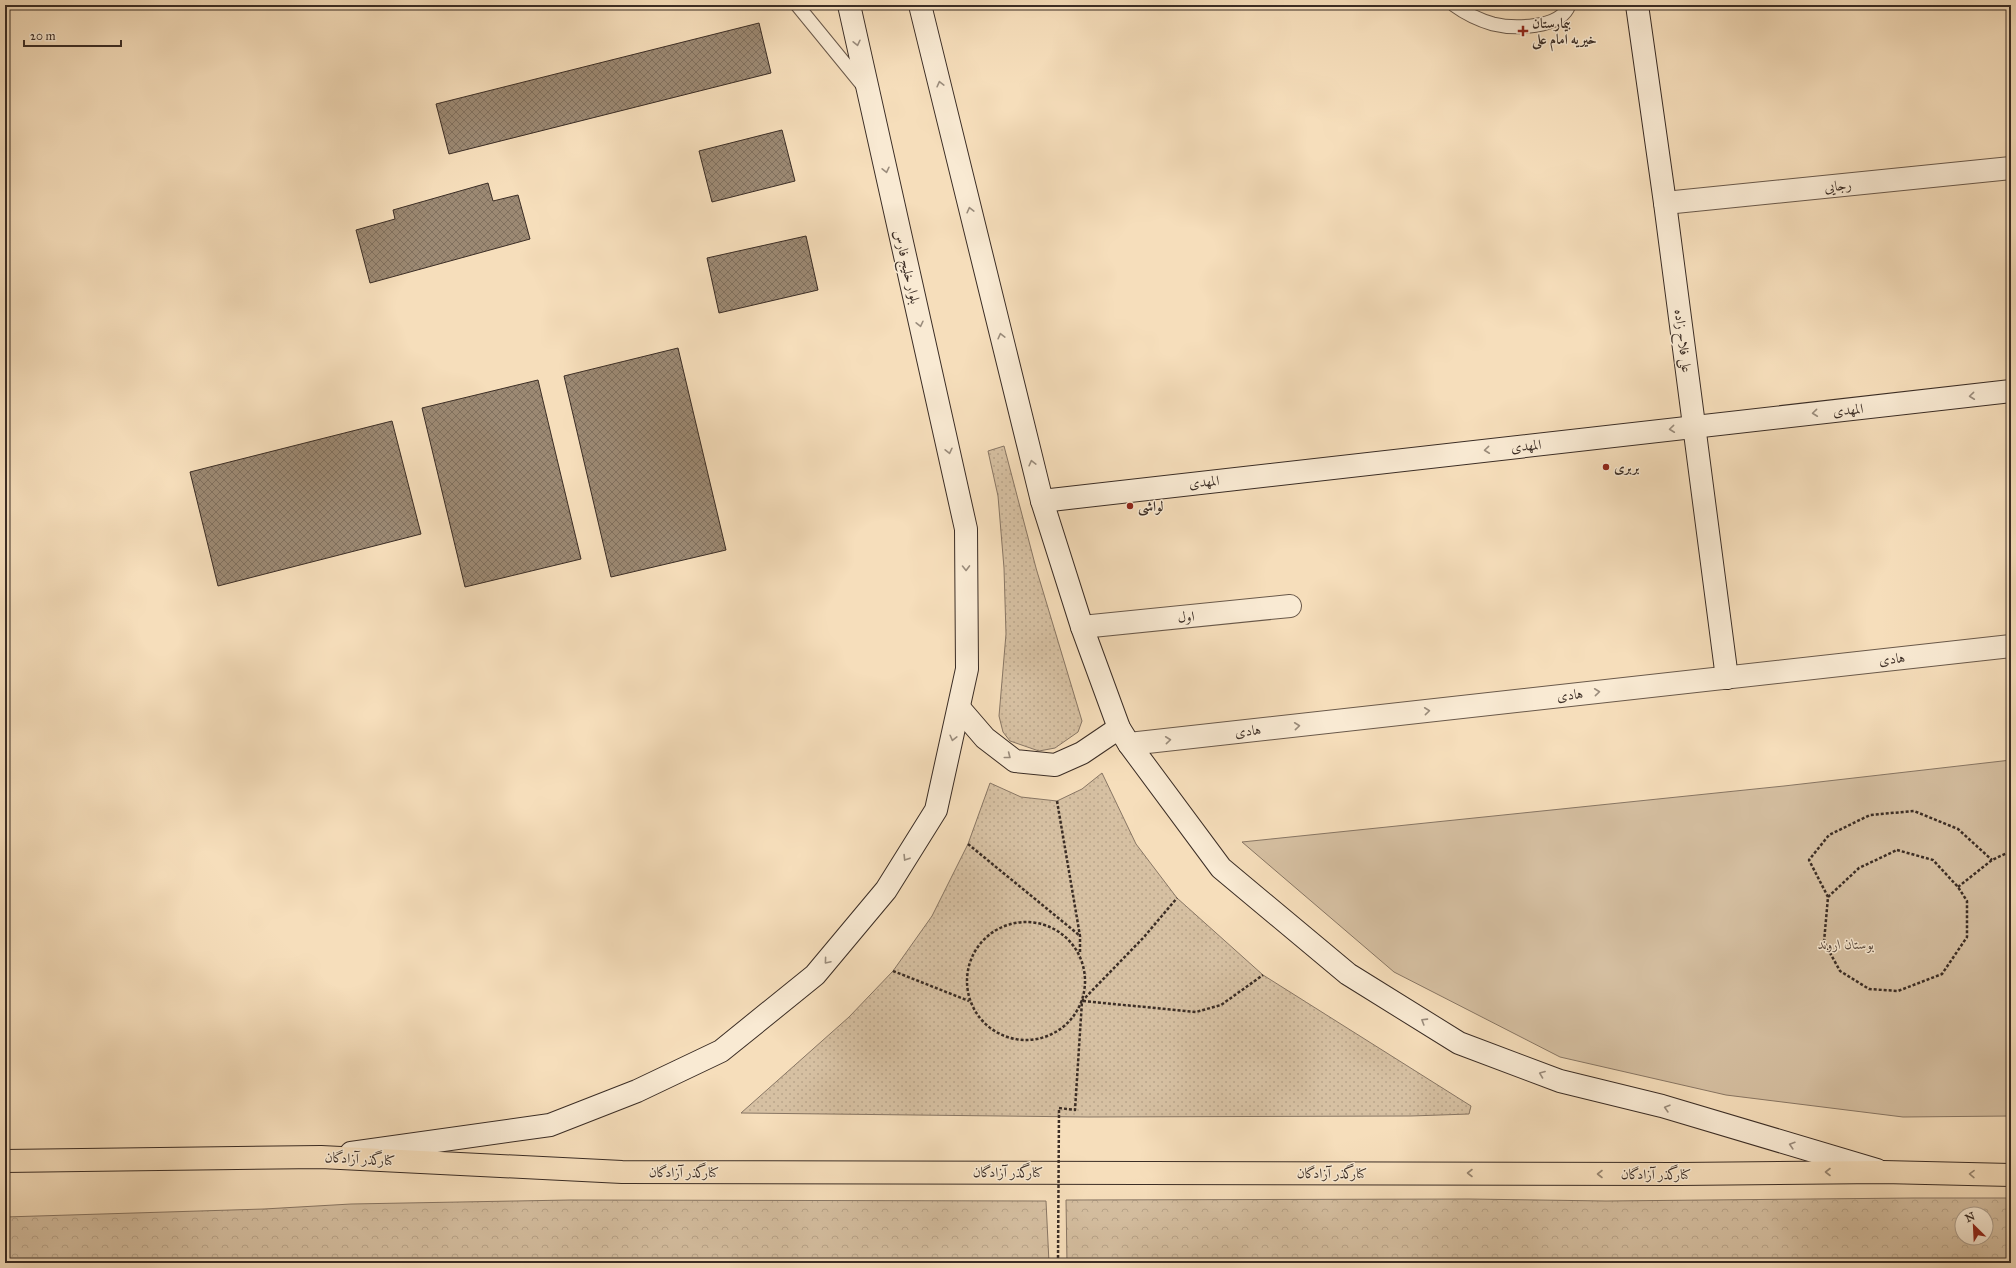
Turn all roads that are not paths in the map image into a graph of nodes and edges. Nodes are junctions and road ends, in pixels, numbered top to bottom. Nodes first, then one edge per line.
1 (797, 5) edge
2 (849, 5) edge
3 (920, 5) edge
4 (1454, 5) edge
5 (1569, 5) edge
6 (1637, 5) edge
7 (868, 91) junction
8 (2011, 168) edge
9 (1665, 203) junction
10 (2011, 391) edge
11 (1694, 427) junction
12 (1042, 501) junction
13 (1290, 606) dead end
14 (1082, 627) junction
15 (2011, 646) edge
16 (1727, 678) junction
17 (960, 709) junction
18 (1124, 736) junction
19 (321, 1157) junction
20 (5, 1162) edge
21 (1883, 1172) junction
22 (2011, 1174) edge

1 - 7 lane
2 -> 7 main road, بلوار خلیج فارس
12 -> 3 main road
4 - 5 lane
6 - 9 main road, علی فلاح زاده
7 -> 17 main road, بلوار خلیج فارس
8 - 9 main road, رجایی
9 - 11 main road, علی فلاح زاده
10 -> 11 main road, المهدی
11 -> 12 main road, المهدی
11 - 16 main road, علی فلاح زاده
12 - 14 main road
13 - 14 main road, اول
14 - 18 main road
15 - 16 main road, هادی
18 -> 16 main road, هادی
17 -> 18 main road
17 -> 19 main road, بلوار خلیج فارس
21 -> 18 main road
19 - 20 main road, کنارگذر آزادگان
21 -> 19 main road, کنارگذر آزادگان
22 -> 21 main road, کنارگذر آزادگان

